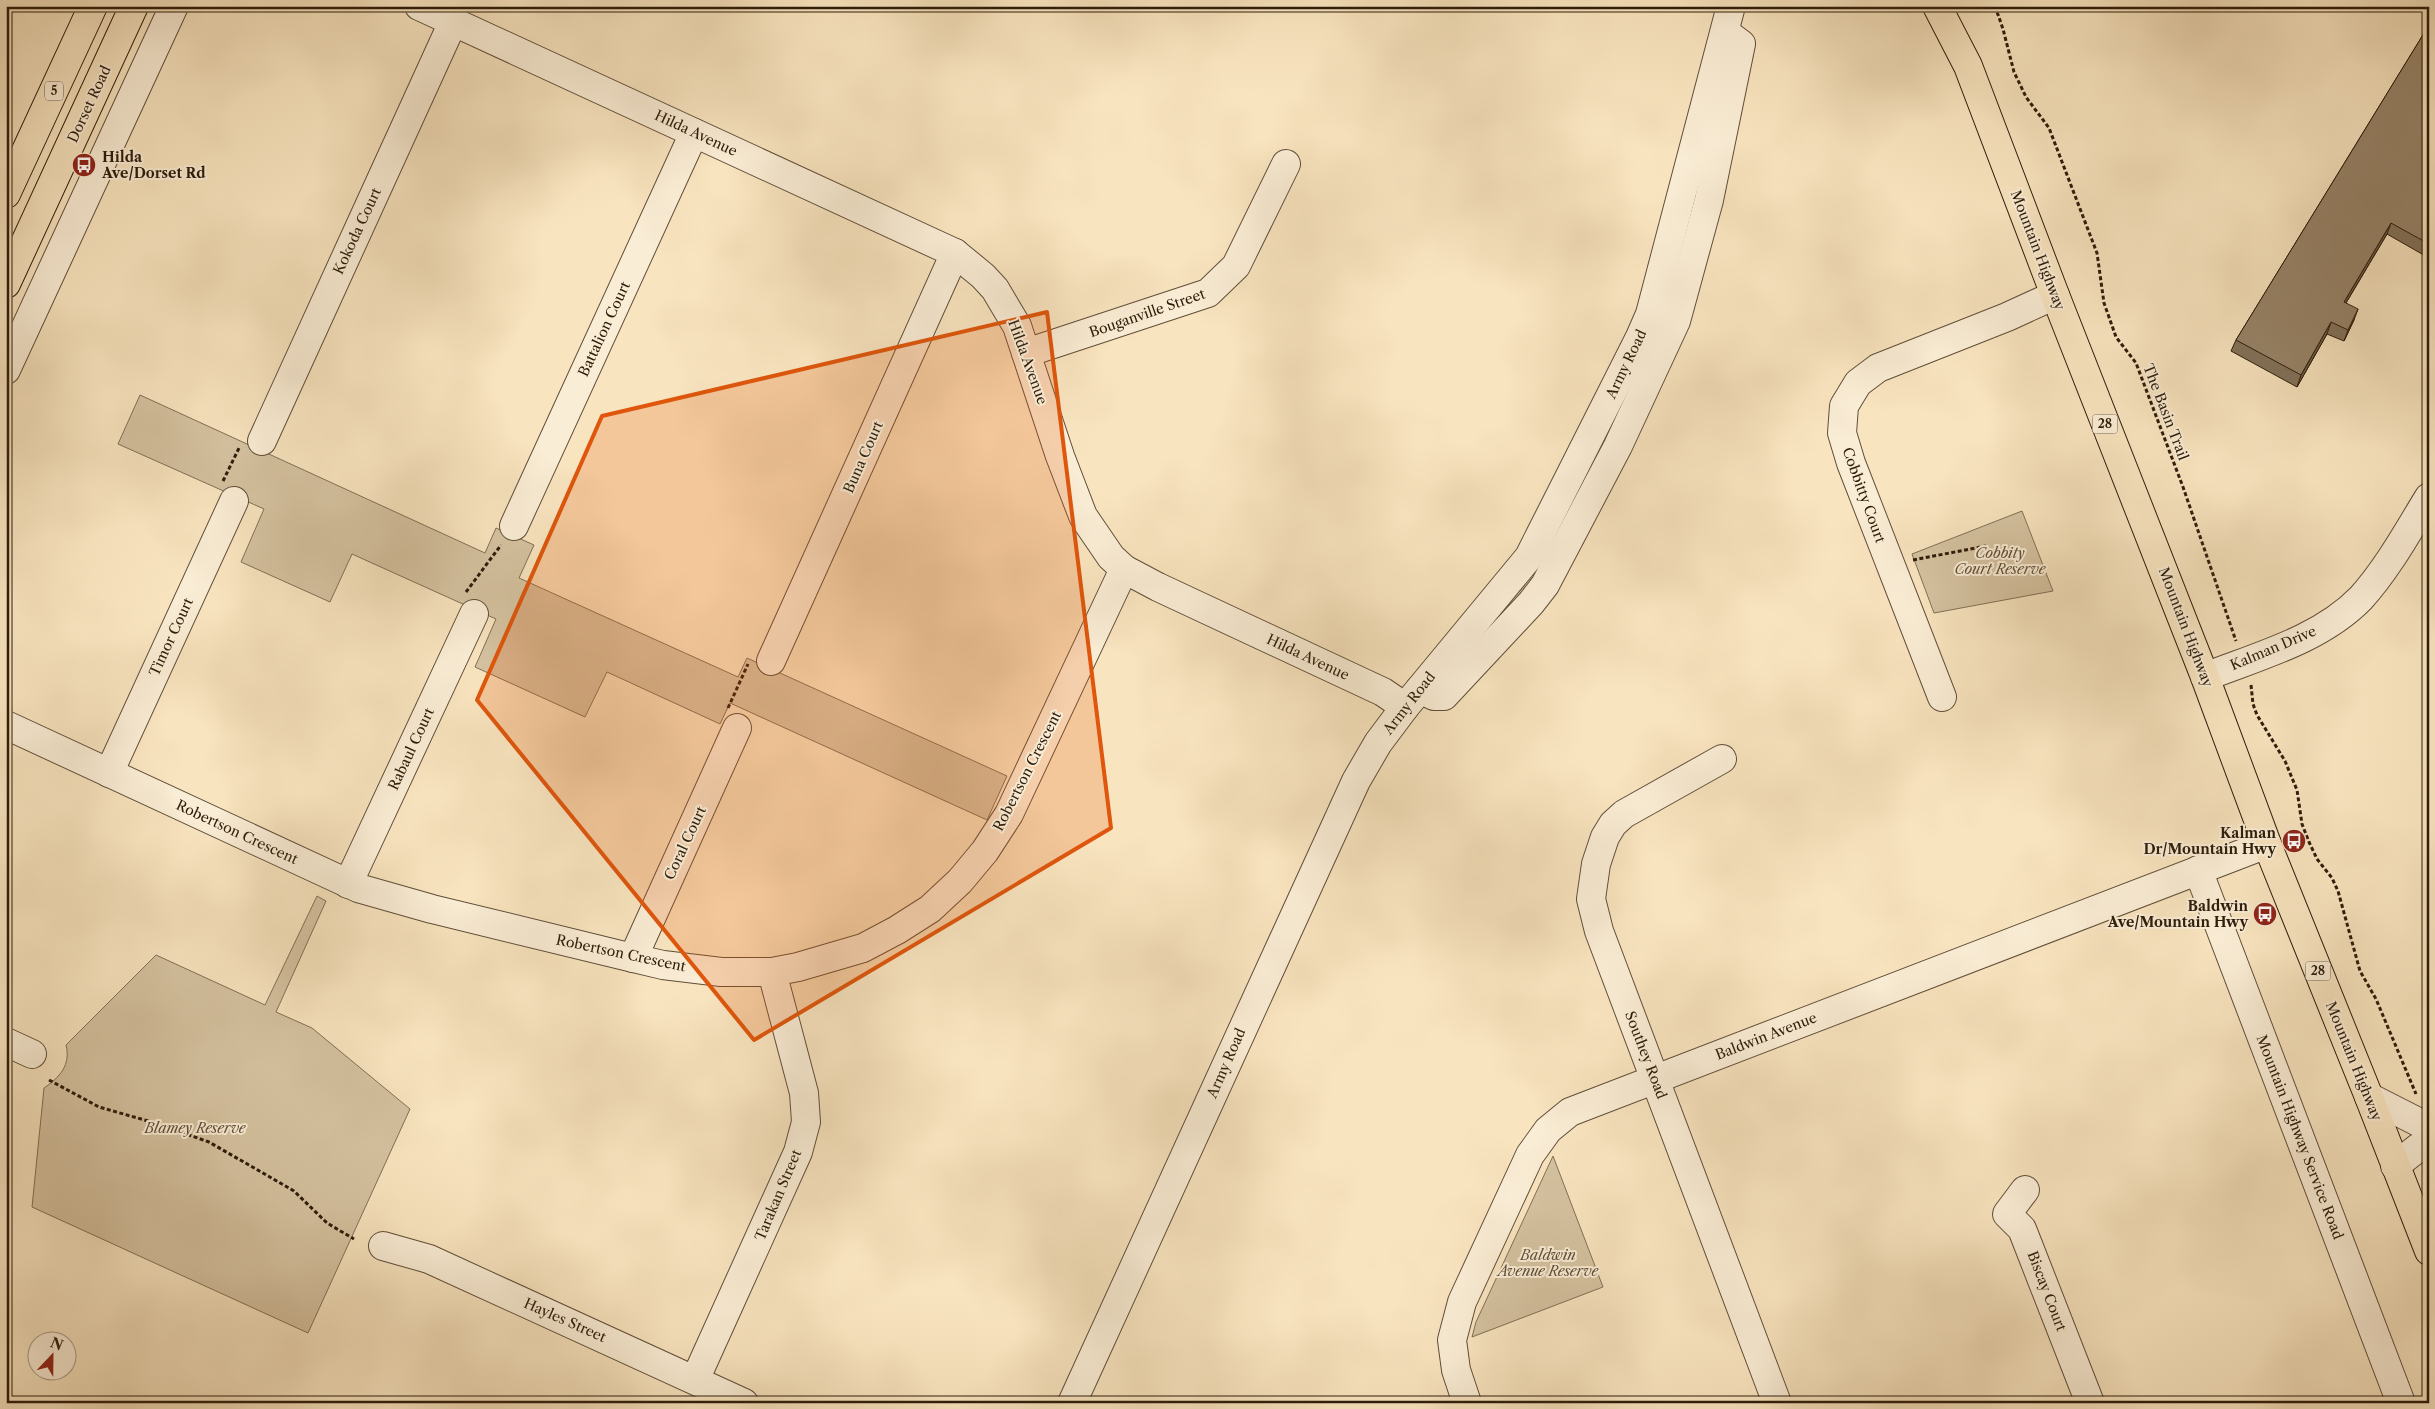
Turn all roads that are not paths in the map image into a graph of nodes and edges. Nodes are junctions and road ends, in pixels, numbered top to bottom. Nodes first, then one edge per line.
1 (93, 6) edge
2 (134, 6) edge
3 (174, 6) edge
4 (419, 6) edge
5 (1731, 6) edge
6 (1937, 6) edge
7 (453, 22) junction
8 (694, 132) junction
9 (1286, 164) dead end
10 (59, 168) junction
11 (9, 181) edge
12 (955, 253) junction
13 (6, 284) edge
14 (2055, 296) junction
15 (1026, 352) junction
16 (6, 370) edge
17 (252, 441) road end
18 (228, 492) road end
19 (2429, 497) edge
20 (514, 526) road end
21 (1124, 569) junction
22 (469, 605) road end
23 (761, 659) road end
24 (2206, 676) junction
25 (1942, 697) dead end
26 (1413, 698) junction
27 (731, 722) road end
28 (6, 725) edge
29 (1722, 759) dead end
30 (109, 772) junction
31 (2267, 844) junction
32 (2198, 870) junction
33 (348, 884) junction
34 (632, 958) junction
35 (772, 972) junction
36 (6, 1042) edge
37 (32, 1054) dead end
38 (1655, 1078) junction
39 (2369, 1097) junction
40 (2429, 1130) edge
41 (2429, 1148) edge
42 (2395, 1166) junction
43 (2025, 1190) dead end
44 (383, 1246) dead end
45 (2429, 1251) edge
46 (695, 1380) junction
47 (744, 1403) edge
48 (1072, 1403) edge
49 (1467, 1403) edge
50 (1777, 1403) edge
51 (2090, 1403) edge
52 (2401, 1403) edge

1 - 11 main road, 5
2 - 10 main road, Dorset Road
3 - 16 street
4 - 7 street, Hilda Avenue
5 - 26 street, Army Road
6 - 14 main road, Mountain Highway / 28
7 - 8 street, Hilda Avenue
7 - 17 street, Kokoda Court
8 - 12 street, Hilda Avenue
8 - 20 street, Battalion Court
9 - 15 street, Bouganville Street
10 - 11 main road
10 - 13 main road, Dorset Road
12 - 15 street, Hilda Avenue
12 - 23 street, Buna Court
14 - 24 main road, Mountain Highway / 28
14 - 25 street, Cobbitty Court
15 - 21 street, Hilda Avenue
18 - 30 street, Timor Court
19 - 24 street, Kalman Drive
21 - 26 street, Hilda Avenue
21 - 35 street, Robertson Crescent
22 - 33 street, Rabaul Court
24 - 31 main road, Mountain Highway / 28
26 - 48 street, Army Road
27 - 34 street, Coral Court
28 - 30 street, Robertson Crescent
29 - 38 street, Southey Road
30 - 33 street, Robertson Crescent
31 - 32 street, Baldwin Avenue
31 - 39 main road, Mountain Highway / 28
32 - 38 street, Baldwin Avenue
32 - 52 street, Mountain Highway Service Road
33 - 34 street, Robertson Crescent
34 - 35 street, Robertson Crescent
35 - 46 street, Tarakan Street
36 - 37 street
38 - 49 street, Baldwin Avenue
38 - 50 street, Southey Road
39 - 40 street
39 - 42 main road, Mountain Highway / 28
41 - 42 street
42 - 45 main road, Mountain Highway / 28
43 - 51 street, Biscay Court
44 - 46 street, Hayles Street
46 - 47 street, Hayles Street

